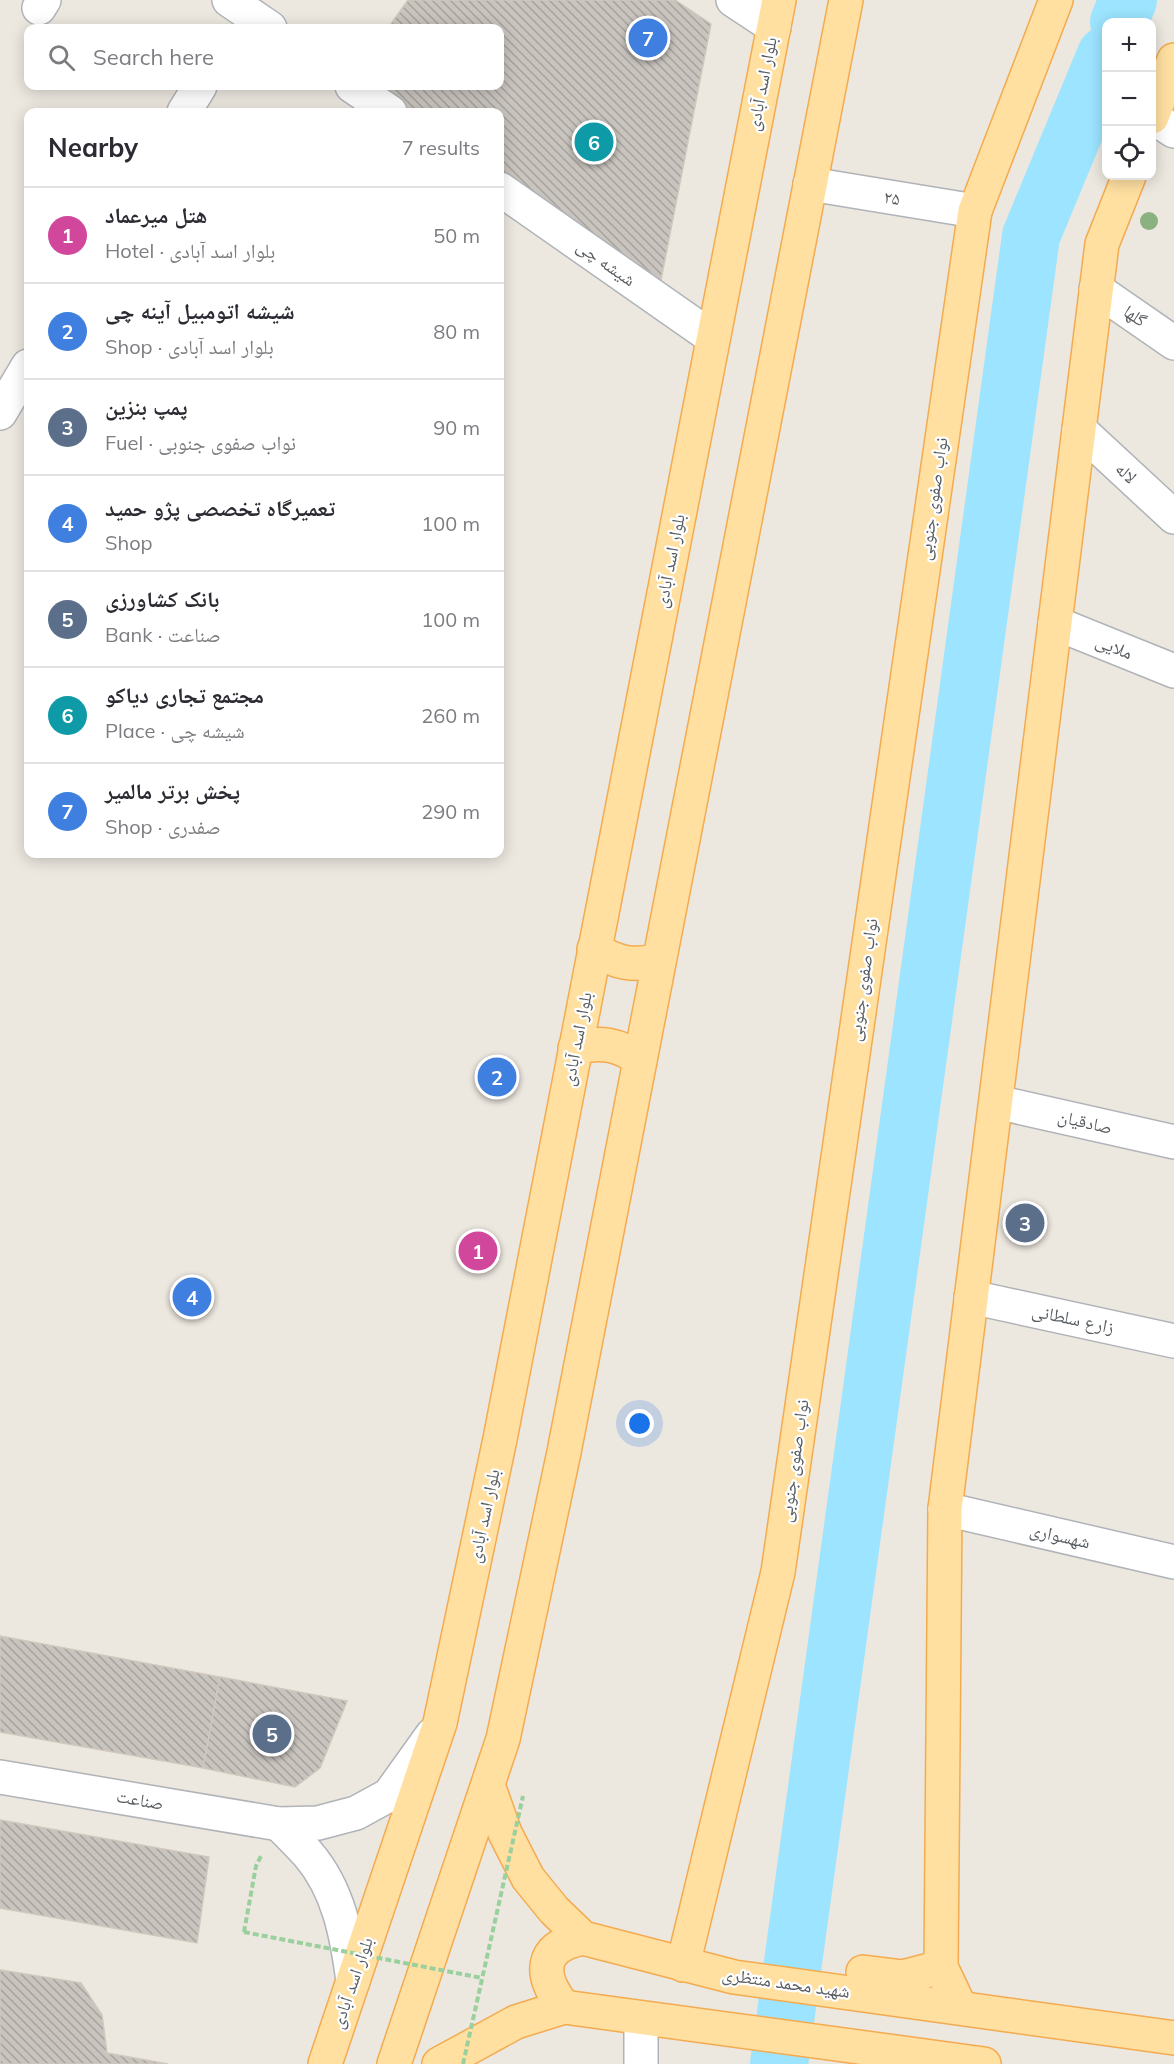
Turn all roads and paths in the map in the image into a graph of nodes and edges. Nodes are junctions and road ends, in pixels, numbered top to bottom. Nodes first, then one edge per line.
1 (733, 0) edge
2 (846, 0) edge
3 (1056, 0) edge
4 (776, 13) edge
5 (1174, 60) edge
6 (198, 90) edge
7 (358, 90) edge
8 (1156, 107) edge
9 (186, 108) edge
10 (384, 108) edge
11 (1156, 119) edge
12 (1174, 130) edge
13 (1127, 180) edge
14 (810, 184) junction
15 (504, 192) edge
16 (975, 211) junction
17 (1096, 289) junction
18 (713, 338) junction
19 (1174, 343) edge
20 (24, 372) edge
21 (2, 405) edge
22 (1079, 429) junction
23 (1174, 517) edge
24 (1055, 623) junction
25 (1174, 671) edge
26 (594, 948) junction
27 (659, 960) junction
28 (575, 1048) junction
29 (640, 1060) junction
30 (996, 1102) junction
31 (1174, 1142) edge
32 (971, 1297) junction
33 (1174, 1341) edge
34 (945, 1509) junction
35 (1174, 1563) edge
36 (440, 1723) junction
37 (0, 1777) edge
38 (488, 1785) junction
39 (523, 1796) dead end
40 (279, 1824) junction
41 (256, 1866) dead end
42 (583, 1938) junction
43 (686, 1953) junction
44 (941, 1967) junction
45 (482, 1978) junction
46 (353, 1981) junction
47 (901, 1988) junction
48 (564, 2007) junction
49 (960, 2007) junction
50 (641, 2018) junction
51 (1174, 2038) edge
52 (325, 2064) edge
53 (394, 2064) edge
54 (439, 2064) edge
55 (463, 2064) edge
56 (641, 2064) edge
57 (984, 2064) edge

1 - 4 street
2 - 14 main road
3 - 16 main road, نواب صفوی جنوبی
4 - 18 main road, بلوار اسد آبادی
5 - 8 main road
6 - 9 street
7 - 10 street
11 - 12 street
13 - 17 main road
14 - 16 street, ۲۵
14 - 27 main road
15 - 18 street, شیشه چی
16 - 43 main road, نواب صفوی جنوبی
17 - 19 street, گلها
17 - 22 main road
18 - 26 main road, بلوار اسد آبادی
20 - 21 street
22 - 23 street, لاله
22 - 24 main road
24 - 25 street, ملایی
24 - 30 main road
26 - 27 main road
26 - 28 main road, بلوار اسد آبادی
27 - 29 main road
28 - 29 main road
28 - 36 main road, بلوار اسد آبادی
29 - 38 main road
30 - 31 street, صادقیان
30 - 32 main road
32 - 33 street, زارع سلطانی
32 - 34 main road
34 - 35 street, شهسواری
34 - 44 main road
36 - 40 street, صناعت
36 - 46 main road, بلوار اسد آبادی
37 - 40 street, صناعت
38 - 42 main road, شهید محمد منتظری
38 - 53 main road
39 - 45 path, bridge
40 - 46 street
41 - 45 path, bridge
42 - 43 main road, شهید محمد منتظری
42 - 48 main road
43 - 47 main road, شهید محمد منتظری
44 - 47 main road
44 - 49 main road
45 - 55 path, bridge
46 - 52 main road, بلوار اسد آبادی
47 - 49 main road, شهید محمد منتظری
48 - 50 main road
48 - 54 main road
49 - 51 main road, شهید محمد منتظری
50 - 56 street
50 - 57 main road

